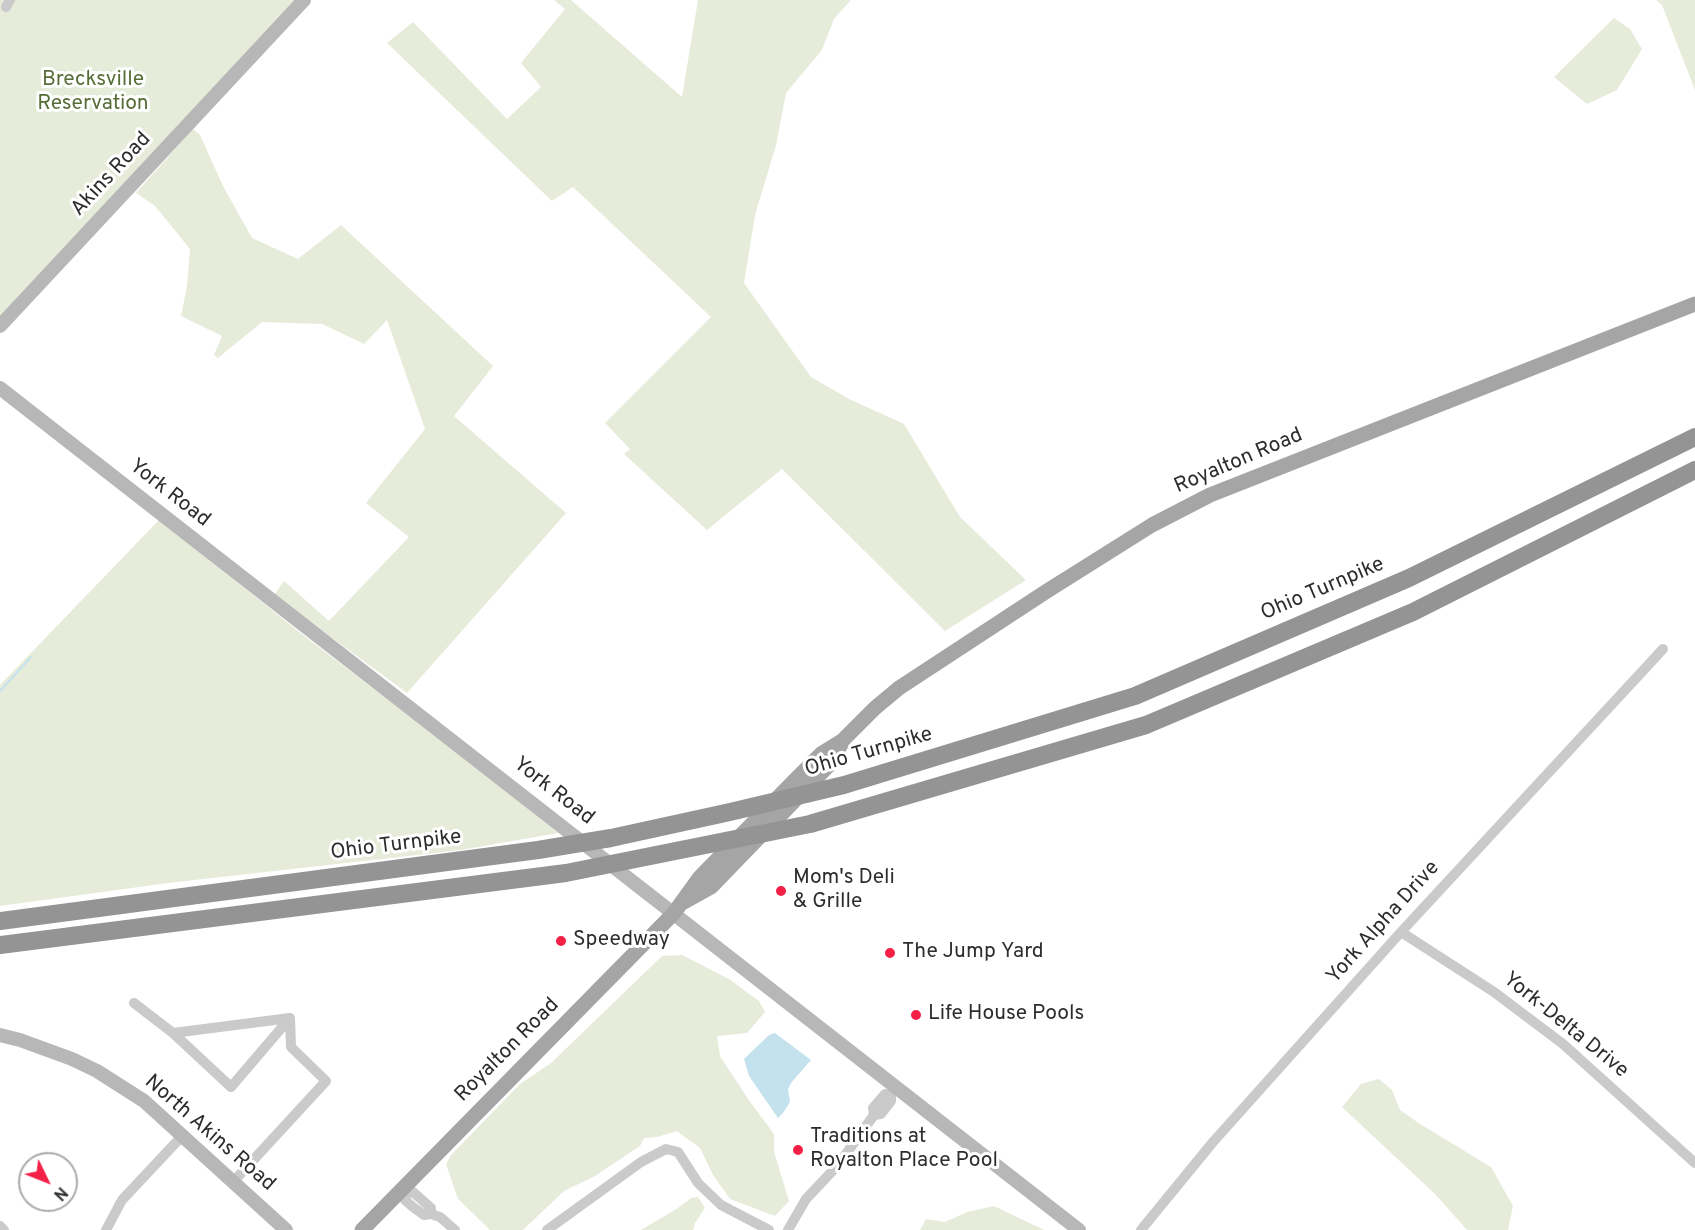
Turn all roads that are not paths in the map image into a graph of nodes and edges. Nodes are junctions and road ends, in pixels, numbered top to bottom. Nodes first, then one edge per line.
1 (304, 0) edge
2 (1695, 304) edge
3 (0, 326) edge
4 (0, 388) edge
5 (1695, 437) edge
6 (1695, 470) edge
7 (1663, 649) dead end
8 (679, 908) junction
9 (0, 921) edge
10 (1401, 932) junction
11 (0, 945) edge
12 (134, 1003) dead end
13 (290, 1018) junction
14 (173, 1033) junction
15 (0, 1035) edge
16 (894, 1091) junction
17 (183, 1135) junction
18 (1695, 1162) edge
19 (233, 1182) junction
20 (404, 1191) junction
21 (0, 1226) edge
22 (4, 1230) edge
23 (106, 1230) edge
24 (286, 1230) edge
25 (362, 1230) edge
26 (455, 1230) edge
27 (547, 1230) edge
28 (769, 1230) edge
29 (788, 1230) edge
30 (1079, 1230) edge
31 (1141, 1230) edge

1 - 3 street, Akins Road
2 - 8 main road, Royalton Road
4 - 8 street, York Road
5 - 9 highway, Ohio Turnpike
6 - 11 highway
7 - 10 street, York Alpha Drive
8 - 16 street, York Road
8 - 20 main road, Royalton Road
10 - 18 street, York-Delta Drive
10 - 31 street, York Alpha Drive
12 - 14 street
13 - 14 street
13 - 14 street
13 - 19 street
15 - 17 street, North Akins Road
16 - 29 street
16 - 30 street, York Road
17 - 19 street, North Akins Road
17 - 23 street
19 - 24 street, North Akins Road
20 - 25 main road, Royalton Road
20 - 26 street
21 - 22 street
27 - 28 street

